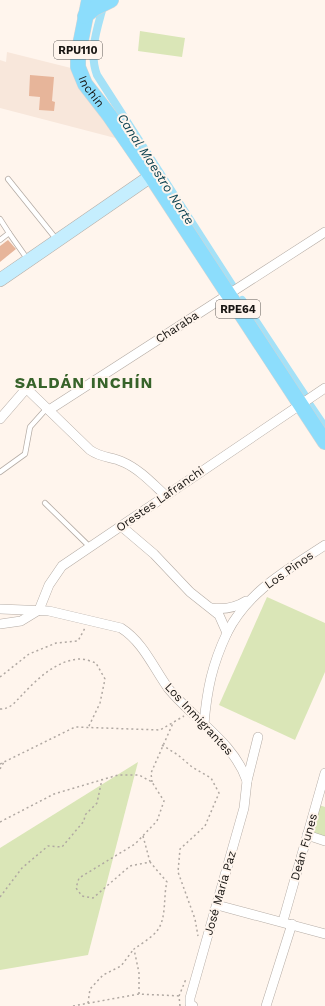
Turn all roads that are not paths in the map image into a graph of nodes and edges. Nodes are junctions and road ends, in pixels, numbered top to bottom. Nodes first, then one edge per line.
1 (88, 0) edge
2 (111, 0) edge
3 (86, 16) junction
4 (151, 176) junction
5 (8, 179) dead end
6 (0, 220) edge
7 (325, 232) edge
8 (9, 233) junction
9 (0, 240) edge
10 (58, 242) junction
11 (28, 260) junction
12 (0, 280) edge
13 (228, 294) junction
14 (325, 388) edge
15 (300, 404) junction
16 (48, 409) junction
17 (0, 418) edge
18 (325, 442) edge
19 (0, 472) edge
20 (165, 495) junction
21 (45, 503) dead end
22 (121, 526) junction
23 (325, 545) edge
24 (90, 547) junction
25 (253, 596) junction
26 (211, 608) junction
27 (0, 609) edge
28 (39, 610) junction
29 (0, 624) edge
30 (227, 633) junction
31 (204, 724) junction
32 (258, 737) dead end
33 (325, 773) edge
34 (247, 781) junction
35 (320, 806) edge
36 (307, 836) junction
37 (325, 841) edge
38 (217, 905) junction
39 (283, 921) junction
40 (292, 924) junction
41 (325, 934) edge
42 (191, 1003) edge
43 (266, 1006) edge

1 - 3 main road, RPU110
2 - 3 main road
3 - 4 main road, Inchín / RPU110
4 - 10 main road
4 - 13 main road, RPE64
5 - 10 lane
6 - 8 lane
7 - 13 street, Charaba
8 - 9 lane
8 - 11 lane
10 - 11 main road
11 - 12 main road
13 - 15 main road, RPE64
13 - 16 street, Charaba
14 - 15 street, Orestes Lafranchi
15 - 18 main road, RPE64
15 - 20 street, Orestes Lafranchi
16 - 17 street
16 - 19 lane
16 - 20 street
20 - 22 street, Orestes Lafranchi
21 - 24 lane
22 - 24 street, Orestes Lafranchi
22 - 26 street
23 - 25 street, Los Pinos
24 - 28 street, Orestes Lafranchi
25 - 26 street, Los Pinos
25 - 30 street, Los Pinos
26 - 30 street
27 - 28 street, Los Inmigrantes
28 - 29 street
28 - 31 street, Los Inmigrantes
30 - 31 street, Los Pinos
31 - 34 street, Los Inmigrantes
32 - 34 street, José María Paz
33 - 35 street, Deán Funes
34 - 38 street, José María Paz
35 - 36 street, Deán Funes
36 - 37 street
36 - 39 street, Deán Funes
38 - 39 street
38 - 42 street, José María Paz
39 - 40 street
40 - 41 street
40 - 43 street

